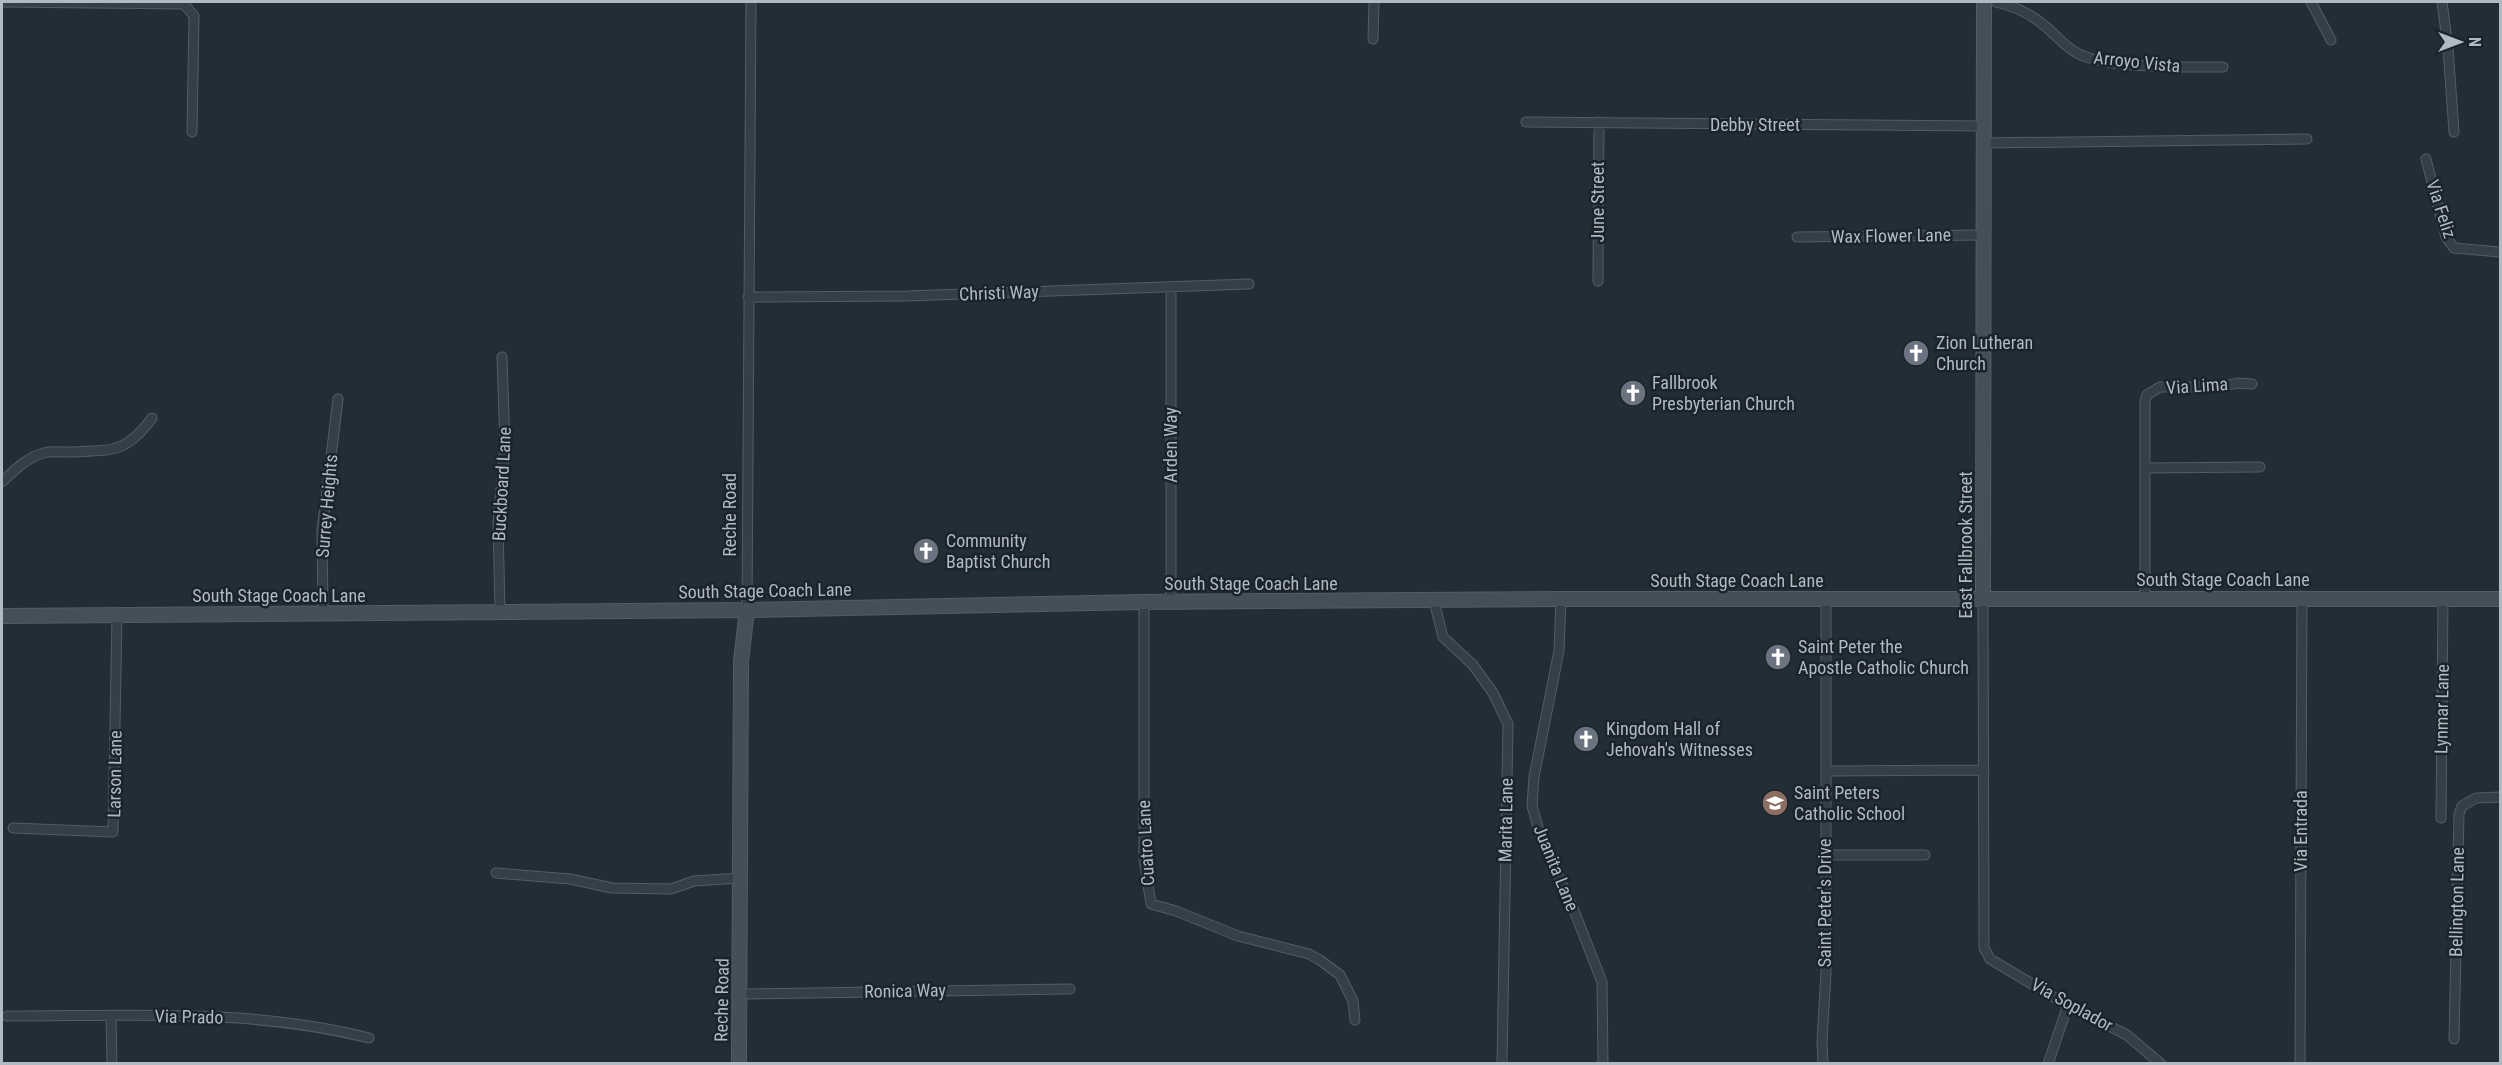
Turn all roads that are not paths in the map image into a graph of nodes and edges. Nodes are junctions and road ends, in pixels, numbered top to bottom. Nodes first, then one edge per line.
1 (2, 2) edge
2 (751, 2) edge
3 (1374, 2) edge
4 (1984, 2) edge
5 (1996, 2) edge
6 (2311, 2) edge
7 (2442, 2) edge
8 (128, 3) edge
9 (2020, 5) edge
10 (1373, 39) dead end
11 (2331, 40) dead end
12 (2223, 67) dead end
13 (1526, 122) dead end
14 (1599, 122) junction
15 (1984, 126) junction
16 (192, 132) dead end
17 (2454, 132) dead end
18 (2307, 139) dead end
19 (1983, 143) junction
20 (2426, 159) dead end
21 (1984, 235) junction
22 (1797, 237) dead end
23 (2500, 252) edge
24 (1598, 281) dead end
25 (1249, 284) dead end
26 (1171, 287) junction
27 (748, 297) junction
28 (502, 357) dead end
29 (2252, 384) dead end
30 (338, 399) dead end
31 (152, 418) dead end
32 (2260, 467) dead end
33 (2145, 468) junction
34 (2, 482) edge
35 (2145, 598) junction
36 (2302, 598) junction
37 (1561, 599) junction
38 (1826, 599) junction
39 (1983, 599) junction
40 (2443, 599) junction
41 (2500, 599) edge
42 (1434, 601) junction
43 (1144, 602) junction
44 (1171, 602) junction
45 (747, 610) junction
46 (500, 611) junction
47 (323, 613) junction
48 (117, 615) junction
49 (2, 616) edge
50 (1984, 770) junction
51 (1826, 771) junction
52 (2500, 797) edge
53 (2441, 818) dead end
54 (13, 828) dead end
55 (1826, 855) junction
56 (1925, 855) dead end
57 (496, 873) dead end
58 (741, 878) junction
59 (1984, 948) joint
60 (1070, 989) dead end
61 (740, 994) junction
62 (2068, 1005) junction
63 (7, 1016) dead end
64 (111, 1016) junction
65 (1355, 1020) dead end
66 (369, 1038) dead end
67 (2454, 1039) dead end
68 (112, 1064) edge
69 (739, 1064) edge
70 (1502, 1064) edge
71 (1603, 1064) edge
72 (1823, 1064) edge
73 (2048, 1064) edge
74 (2161, 1064) edge
75 (2300, 1064) edge

1 - 8 street
2 - 27 street, Reche Road
3 - 10 street
4 - 15 main road, East Fallbrook Street
5 - 9 street, Arroyo Vista
6 - 11 street
7 - 17 street
8 - 16 street
9 - 12 street, Arroyo Vista
13 - 14 street, Debby Street
14 - 15 street, Debby Street
14 - 24 street, June Street
15 - 19 main road, East Fallbrook Street
18 - 19 street
19 - 21 main road, East Fallbrook Street
20 - 23 street, Via Feliz
21 - 22 street, Wax Flower Lane
21 - 39 main road, East Fallbrook Street
25 - 26 street, Christi Way
26 - 27 street, Christi Way
26 - 44 street, Arden Way
27 - 45 street, Reche Road
28 - 46 street, Buckboard Lane
29 - 33 street, Via Lima
30 - 47 street, Surrey Heights
31 - 34 street
32 - 33 street
33 - 35 street, Via Lima
35 - 36 main road, South Stage Coach Lane
35 - 39 main road, South Stage Coach Lane
36 - 40 main road, South Stage Coach Lane
36 - 75 street, Via Entrada
37 - 38 main road, South Stage Coach Lane
37 - 42 main road, South Stage Coach Lane
37 - 71 street, Juanita Lane
38 - 39 main road, South Stage Coach Lane
38 - 51 street, Saint Peter's Drive
39 - 50 street, East Fallbrook Street
40 - 41 main road, South Stage Coach Lane
40 - 53 street, Lynmar Lane
42 - 44 main road, South Stage Coach Lane
42 - 70 street, Marita Lane
43 - 44 main road, South Stage Coach Lane
43 - 45 main road, South Stage Coach Lane
43 - 65 street, Cuatro Lane
45 - 46 main road, South Stage Coach Lane
45 - 58 main road, Reche Road
46 - 47 main road, South Stage Coach Lane
47 - 48 main road, South Stage Coach Lane
48 - 49 main road, South Stage Coach Lane
48 - 54 street, Larson Lane
50 - 51 street
50 - 59 street, East Fallbrook Street
51 - 55 street, Saint Peter's Drive
52 - 67 street, Bellington Lane
55 - 56 street
55 - 72 street, Saint Peter's Drive
57 - 58 street
58 - 61 main road, Reche Road
59 - 62 street, Via Soplador
60 - 61 street, Ronica Way
61 - 69 main road, Reche Road
62 - 73 street
62 - 74 street, Via Soplador
63 - 64 street, Via Prado
64 - 66 street, Via Prado
64 - 68 street

